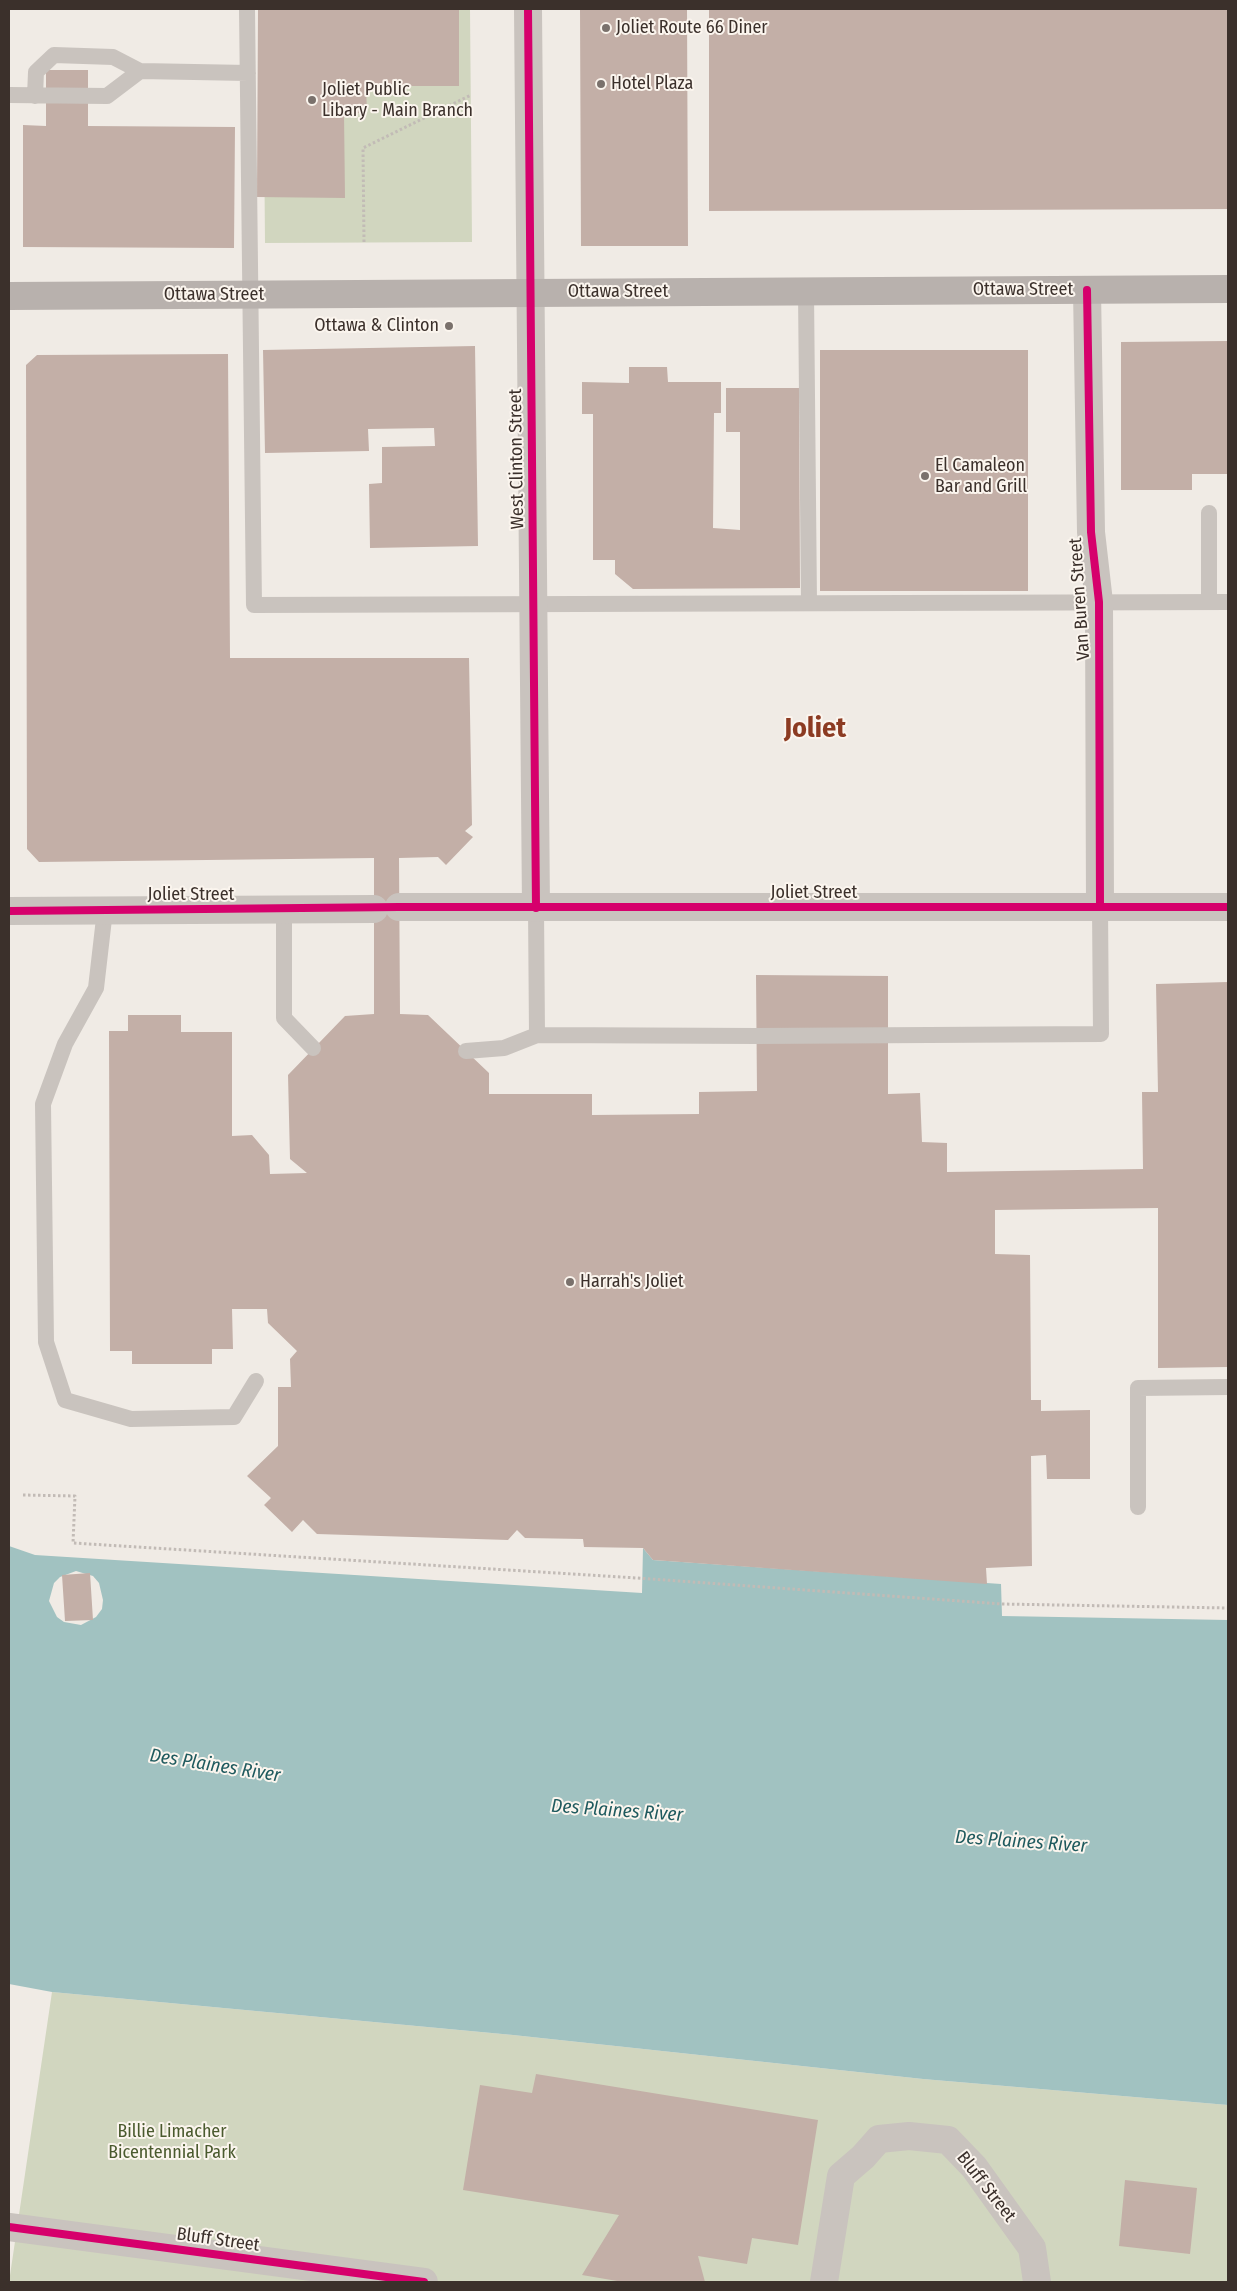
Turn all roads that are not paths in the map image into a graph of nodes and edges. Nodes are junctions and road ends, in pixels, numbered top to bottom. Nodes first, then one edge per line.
1 (247, 9) edge
2 (528, 9) edge
3 (140, 71) junction
4 (248, 74) junction
5 (9, 95) edge
6 (35, 96) junction
7 (1228, 289) edge
8 (1087, 290) junction
9 (806, 292) junction
10 (530, 293) junction
11 (250, 295) junction
12 (9, 296) edge
13 (1209, 513) dead end
14 (1099, 602) junction
15 (1209, 602) junction
16 (1228, 602) edge
17 (809, 603) junction
18 (535, 604) junction
19 (1100, 907) junction
20 (1228, 907) edge
21 (536, 908) junction
22 (284, 909) junction
23 (106, 910) junction
24 (9, 911) edge
25 (536, 1035) junction
26 (313, 1048) dead end
27 (466, 1051) dead end
28 (256, 1381) dead end
29 (1228, 1387) edge
30 (1138, 1508) dead end
31 (9, 2228) edge
32 (424, 2282) edge
33 (824, 2282) edge
34 (1037, 2282) edge

1 - 4 lane
2 - 10 street, West Clinton Street
3 - 4 lane
3 - 6 lane
3 - 6 lane
4 - 11 lane
5 - 6 lane
7 - 8 main road, Ottawa Street
8 - 9 main road, Ottawa Street
8 - 14 street, Van Buren Street
9 - 10 main road, Ottawa Street
9 - 17 lane
10 - 11 main road, Ottawa Street
10 - 18 street, West Clinton Street
11 - 12 main road, Ottawa Street
11 - 18 lane
13 - 15 lane
14 - 15 lane
14 - 17 lane
14 - 19 street, Van Buren Street
15 - 16 lane
17 - 18 lane
18 - 21 street, West Clinton Street
19 - 20 street, Joliet Street
19 - 21 street, Joliet Street
19 - 25 lane
21 - 22 street, Joliet Street
21 - 25 lane
22 - 23 street, Joliet Street
22 - 26 lane
23 - 24 street, Joliet Street
23 - 28 lane
25 - 27 lane
29 - 30 lane
31 - 32 street, Bluff Street
33 - 34 street, Bluff Street

